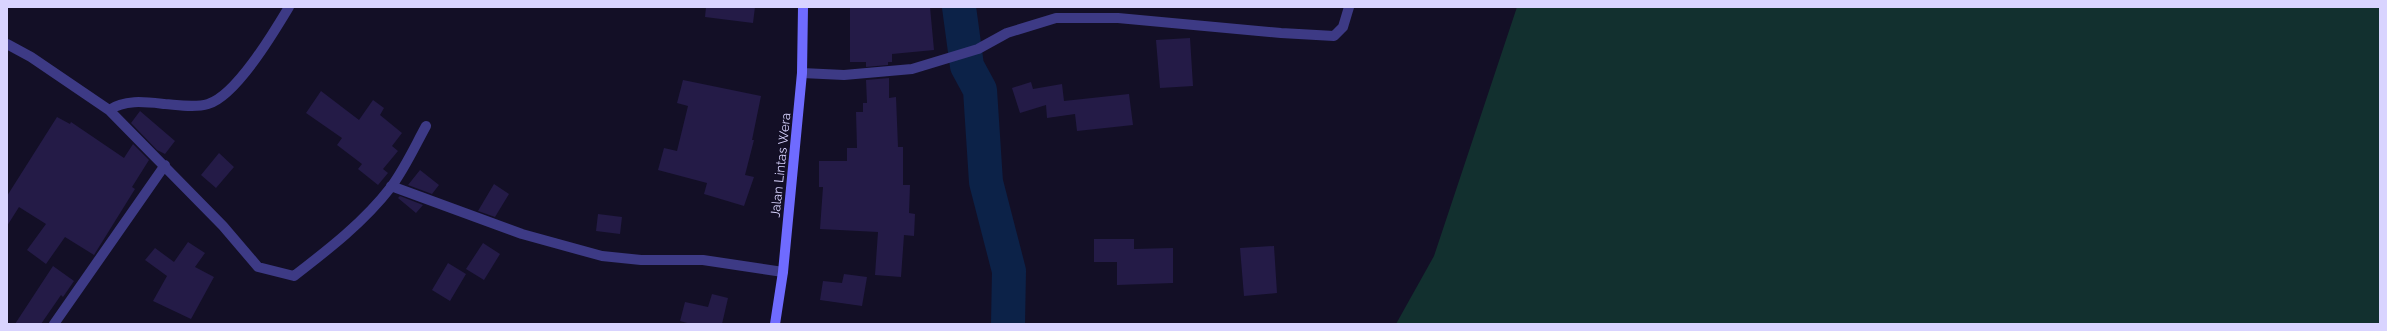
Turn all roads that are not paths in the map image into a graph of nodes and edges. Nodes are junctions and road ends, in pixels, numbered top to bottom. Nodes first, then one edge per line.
1 (289, 7) edge
2 (803, 7) edge
3 (1350, 7) edge
4 (7, 44) edge
5 (802, 73) junction
6 (108, 110) junction
7 (426, 126) dead end
8 (165, 165) junction
9 (391, 186) junction
10 (783, 272) junction
11 (54, 324) edge
12 (775, 324) edge

1 - 6 street
2 - 5 main road, Jalan Lintas Wera
3 - 5 street
4 - 6 street
5 - 10 main road, Jalan Lintas Wera
6 - 8 street
7 - 9 street
8 - 9 street
8 - 11 street
9 - 10 street
10 - 12 main road, Jalan Lintas Wera

